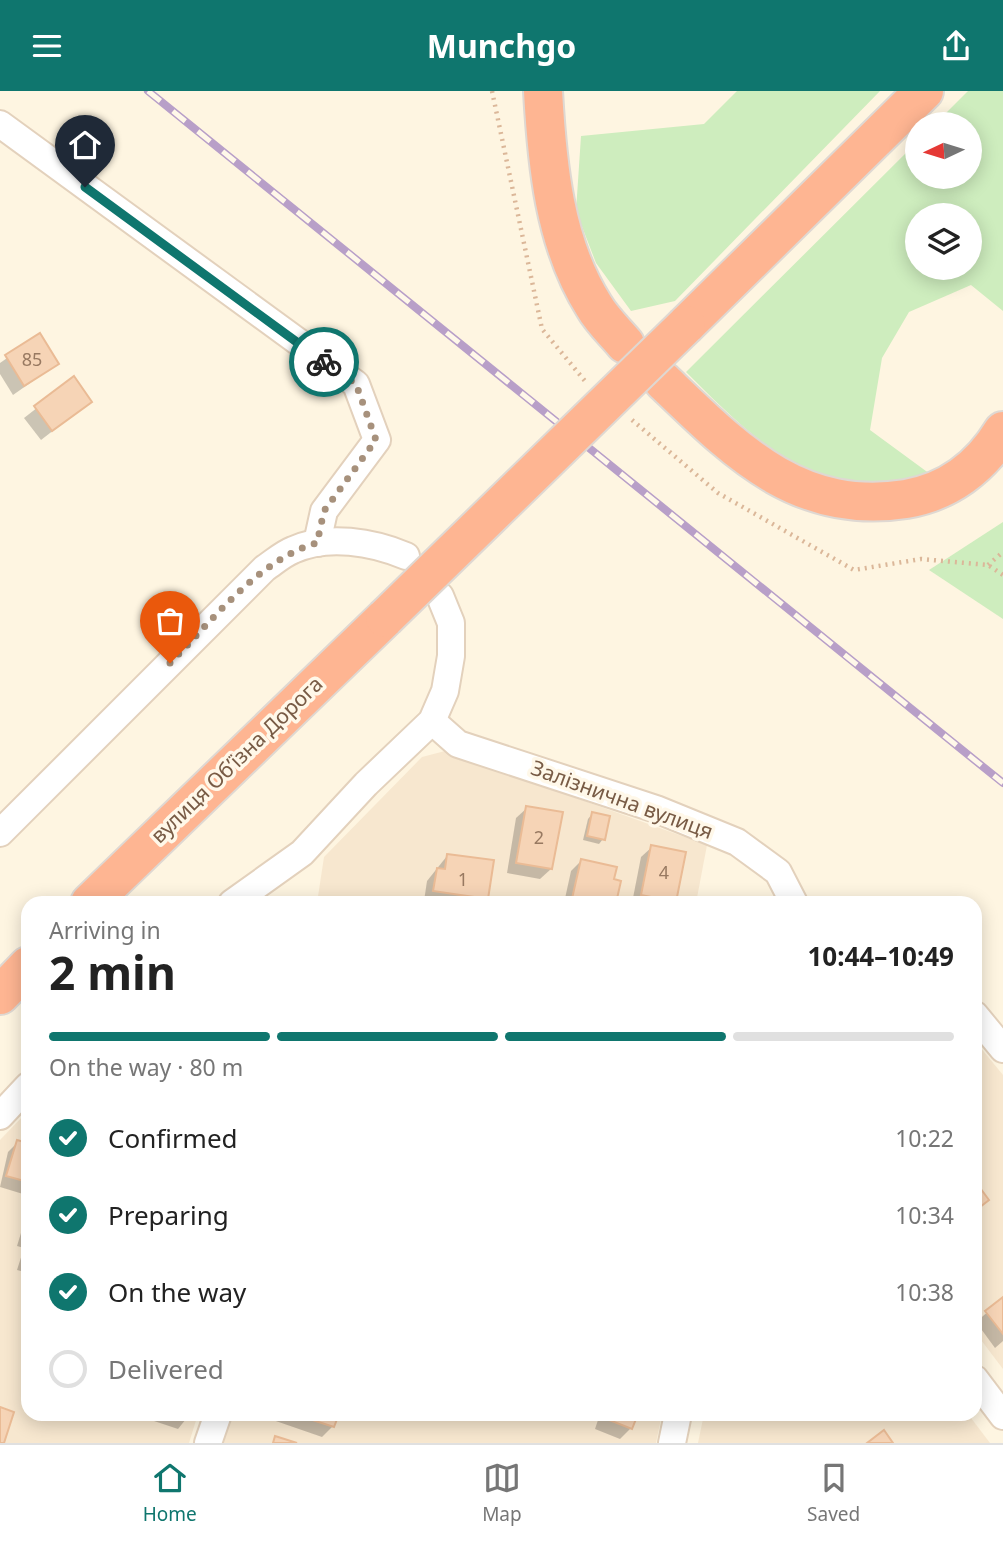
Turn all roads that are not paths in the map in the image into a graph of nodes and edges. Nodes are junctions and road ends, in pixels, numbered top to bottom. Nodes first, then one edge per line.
1 (543, 91) edge
2 (924, 91) edge
3 (0, 124) edge
4 (625, 344) dead end
5 (663, 381) dead end
6 (1003, 431) edge
7 (317, 543) junction
8 (406, 556) dead end
9 (440, 596) dead end
10 (432, 721) junction
11 (0, 833) edge
12 (97, 896) edge
13 (242, 896) edge
14 (790, 896) edge
15 (21, 973) edge
16 (0, 995) edge
17 (982, 1024) edge
18 (1003, 1049) edge
19 (21, 1094) edge
20 (0, 1116) edge
21 (982, 1388) edge
22 (1003, 1416) edge
23 (216, 1421) edge
24 (677, 1421) edge
25 (208, 1443) edge
26 (672, 1443) edge

1 - 4 highway
2 - 12 highway, вулиця Обʼїзна Дорога, bridge
3 - 7 street
5 - 6 highway
7 - 8 street
7 - 11 street
9 - 10 street
10 - 13 street
10 - 14 street, Залізнична вулиця
15 - 16 highway
17 - 18 street
19 - 20 street
21 - 22 street
23 - 25 street
24 - 26 street

